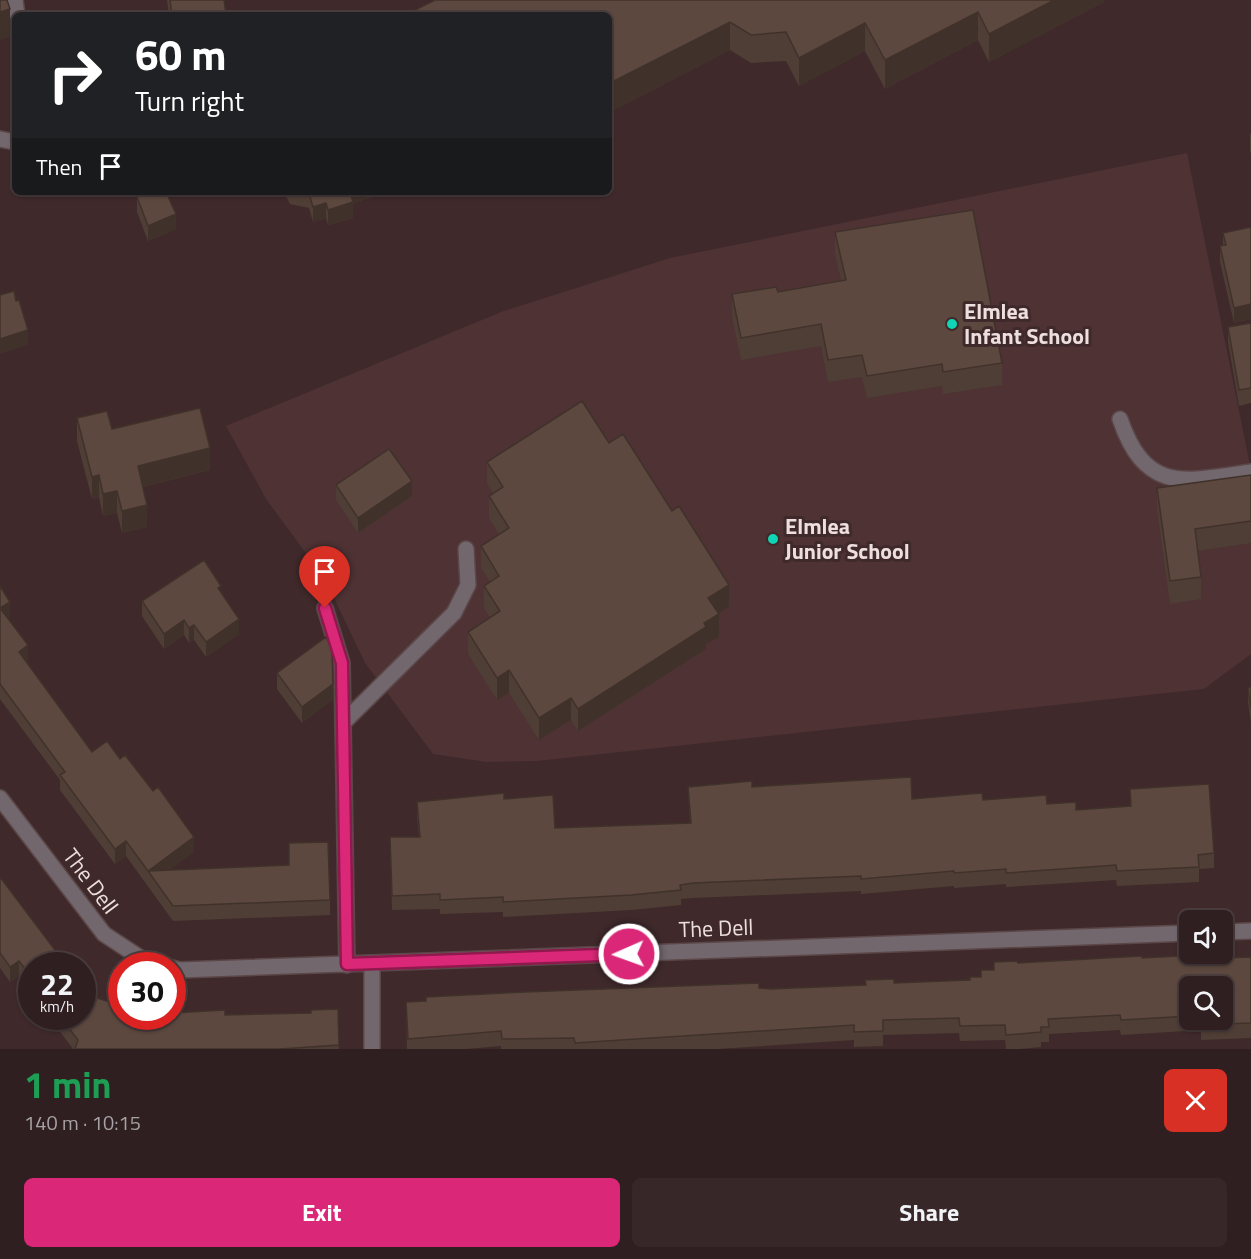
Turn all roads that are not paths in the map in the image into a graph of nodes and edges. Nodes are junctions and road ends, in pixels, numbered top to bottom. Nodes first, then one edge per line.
1 (1120, 419) dead end
2 (1251, 472) edge
3 (466, 549) dead end
4 (325, 608) dead end
5 (345, 721) junction
6 (0, 798) edge
7 (1251, 931) edge
8 (1233, 932) edge
9 (1179, 933) edge
10 (131, 952) edge
11 (372, 963) junction
12 (347, 964) junction
13 (186, 970) edge
14 (372, 1049) edge

1 - 2 street
3 - 5 street
4 - 5 street
5 - 12 street
6 - 10 street, The Dell
7 - 8 street
9 - 11 street, The Dell
11 - 12 street, The Dell
11 - 14 street
12 - 13 street, The Dell

